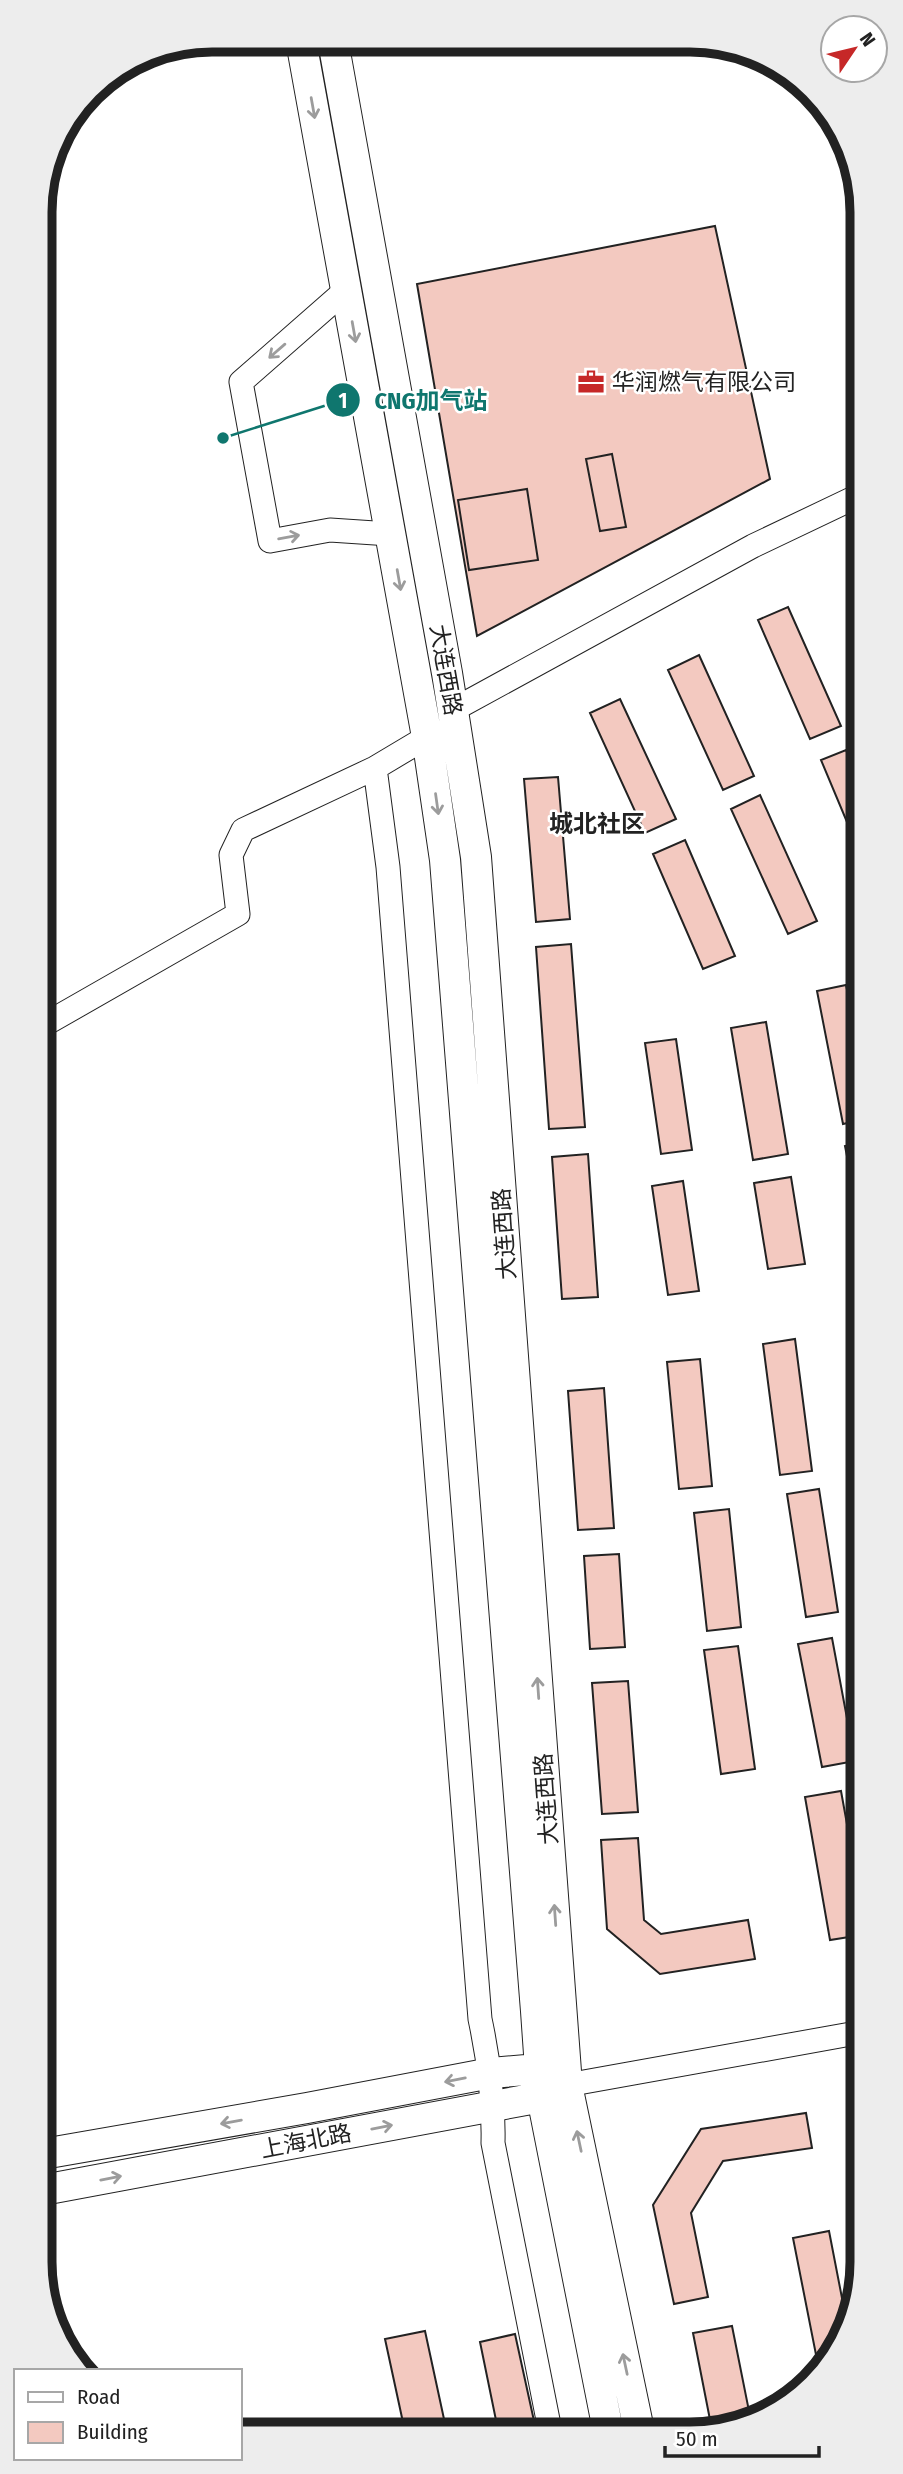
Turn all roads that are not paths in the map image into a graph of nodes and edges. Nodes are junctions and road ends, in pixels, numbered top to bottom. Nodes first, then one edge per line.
1 (303, 52) edge
2 (335, 52) edge
3 (346, 290) junction
4 (850, 500) edge
5 (390, 534) junction
6 (453, 710) junction
7 (427, 737) junction
8 (375, 768) junction
9 (53, 1020) edge
10 (850, 2034) edge
11 (491, 2073) junction
12 (549, 2084) junction
13 (494, 2106) junction
14 (52, 2152) edge
15 (52, 2188) edge
16 (548, 2422) edge
17 (607, 2422) edge
18 (637, 2422) edge

1 -> 3 main road, 大连西路
2 - 6 main road, 大连西路
3 -> 5 main road, 大连西路
3 -> 5 street
4 - 6 street
5 -> 7 main road, 大连西路
12 -> 6 main road, 大连西路
7 - 8 street
7 -> 12 main road, 大连西路
8 - 9 street
8 - 11 street
10 - 12 street, 上海北路
11 - 12 main road, 上海北路
11 - 13 street
11 -> 14 main road, 上海北路
12 - 13 main road, 上海北路
12 - 17 main road, 大连西路
18 -> 12 main road, 大连西路
15 -> 13 main road, 上海北路
13 - 16 street

